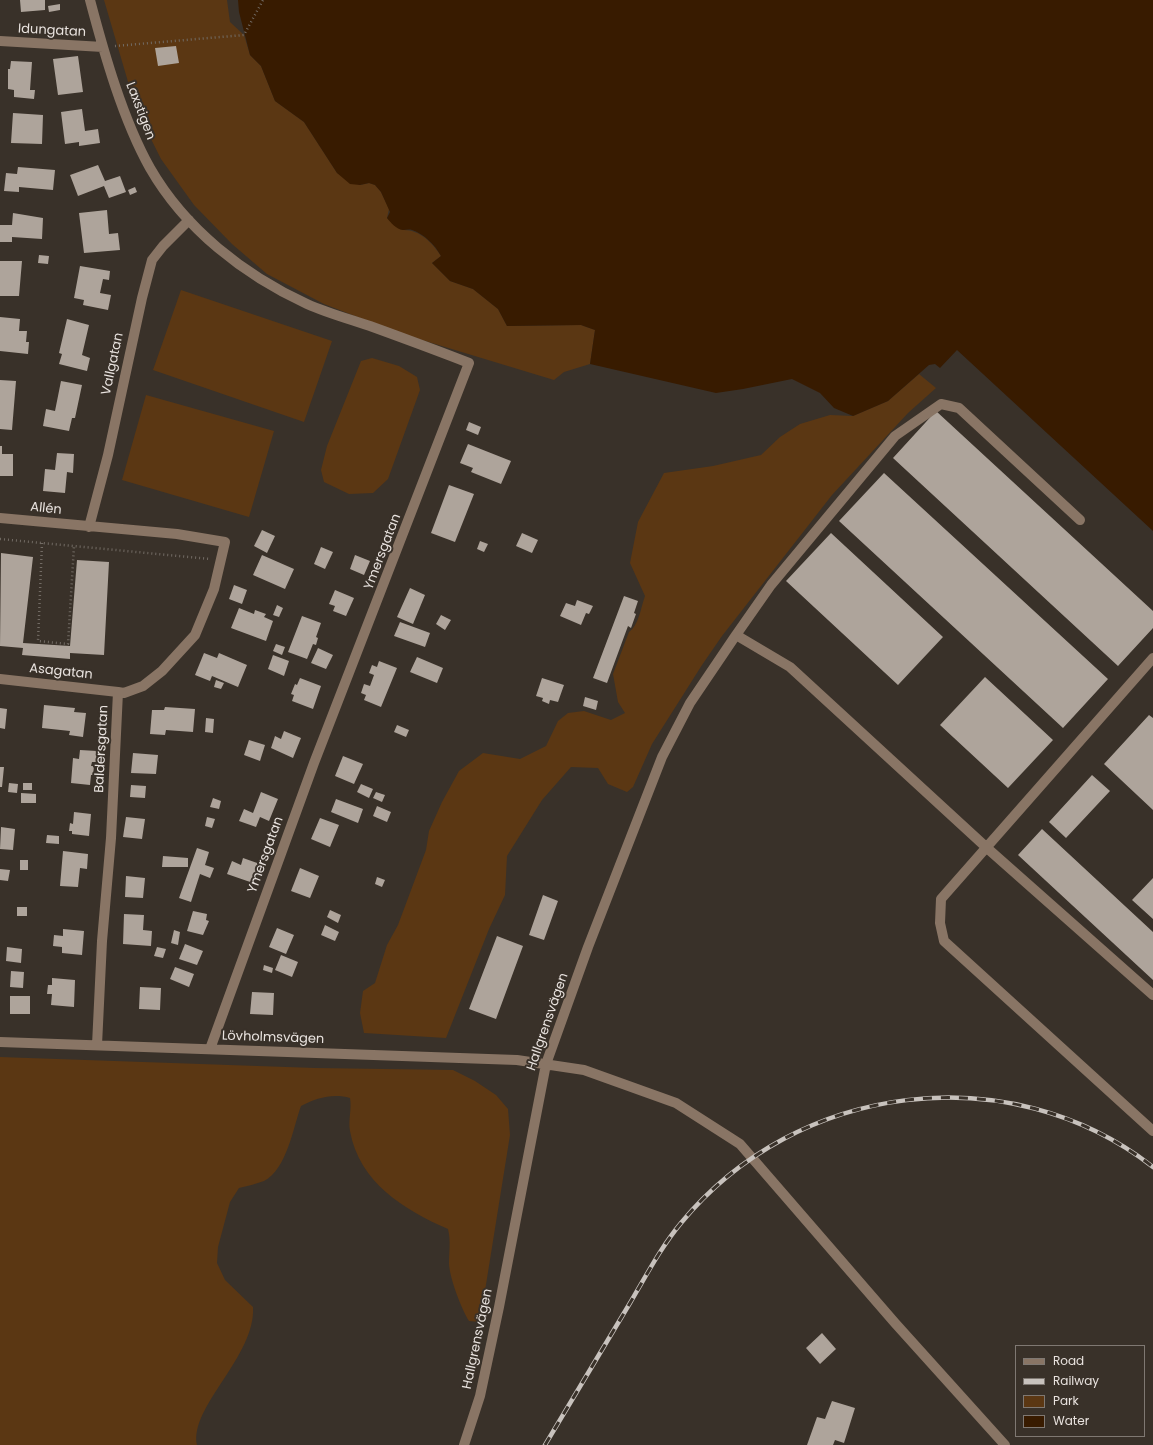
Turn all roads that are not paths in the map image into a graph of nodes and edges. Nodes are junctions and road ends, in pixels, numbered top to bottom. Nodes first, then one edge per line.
1 (90, 0) edge
2 (0, 41) edge
3 (103, 47) junction
4 (189, 220) junction
5 (0, 518) edge
6 (1080, 520) dead end
7 (89, 526) junction
8 (736, 635) junction
9 (1153, 658) edge
10 (0, 679) edge
11 (118, 692) junction
12 (987, 848) junction
13 (1153, 995) edge
14 (0, 1042) edge
15 (97, 1045) junction
16 (210, 1049) junction
17 (546, 1064) junction
18 (1153, 1131) edge
19 (464, 1445) edge
20 (1005, 1445) edge

1 - 3 street, Laxstigen
2 - 3 street, Idungatan
3 - 4 street, Laxstigen
4 - 7 street, Vallgatan
4 - 16 street, Ymersgatan
5 - 7 street, Allén
6 - 8 street, Hallgrensvägen
7 - 11 street, Baldersgatan
8 - 12 street
8 - 17 street, Hallgrensvägen
9 - 12 street
10 - 11 street, Asagatan
11 - 15 street, Baldersgatan
12 - 13 street
12 - 18 street
14 - 15 street, Lövholmsvägen
15 - 16 street, Lövholmsvägen
16 - 17 street, Lövholmsvägen
17 - 19 street, Hallgrensvägen
17 - 20 street, Lövholmsvägen

